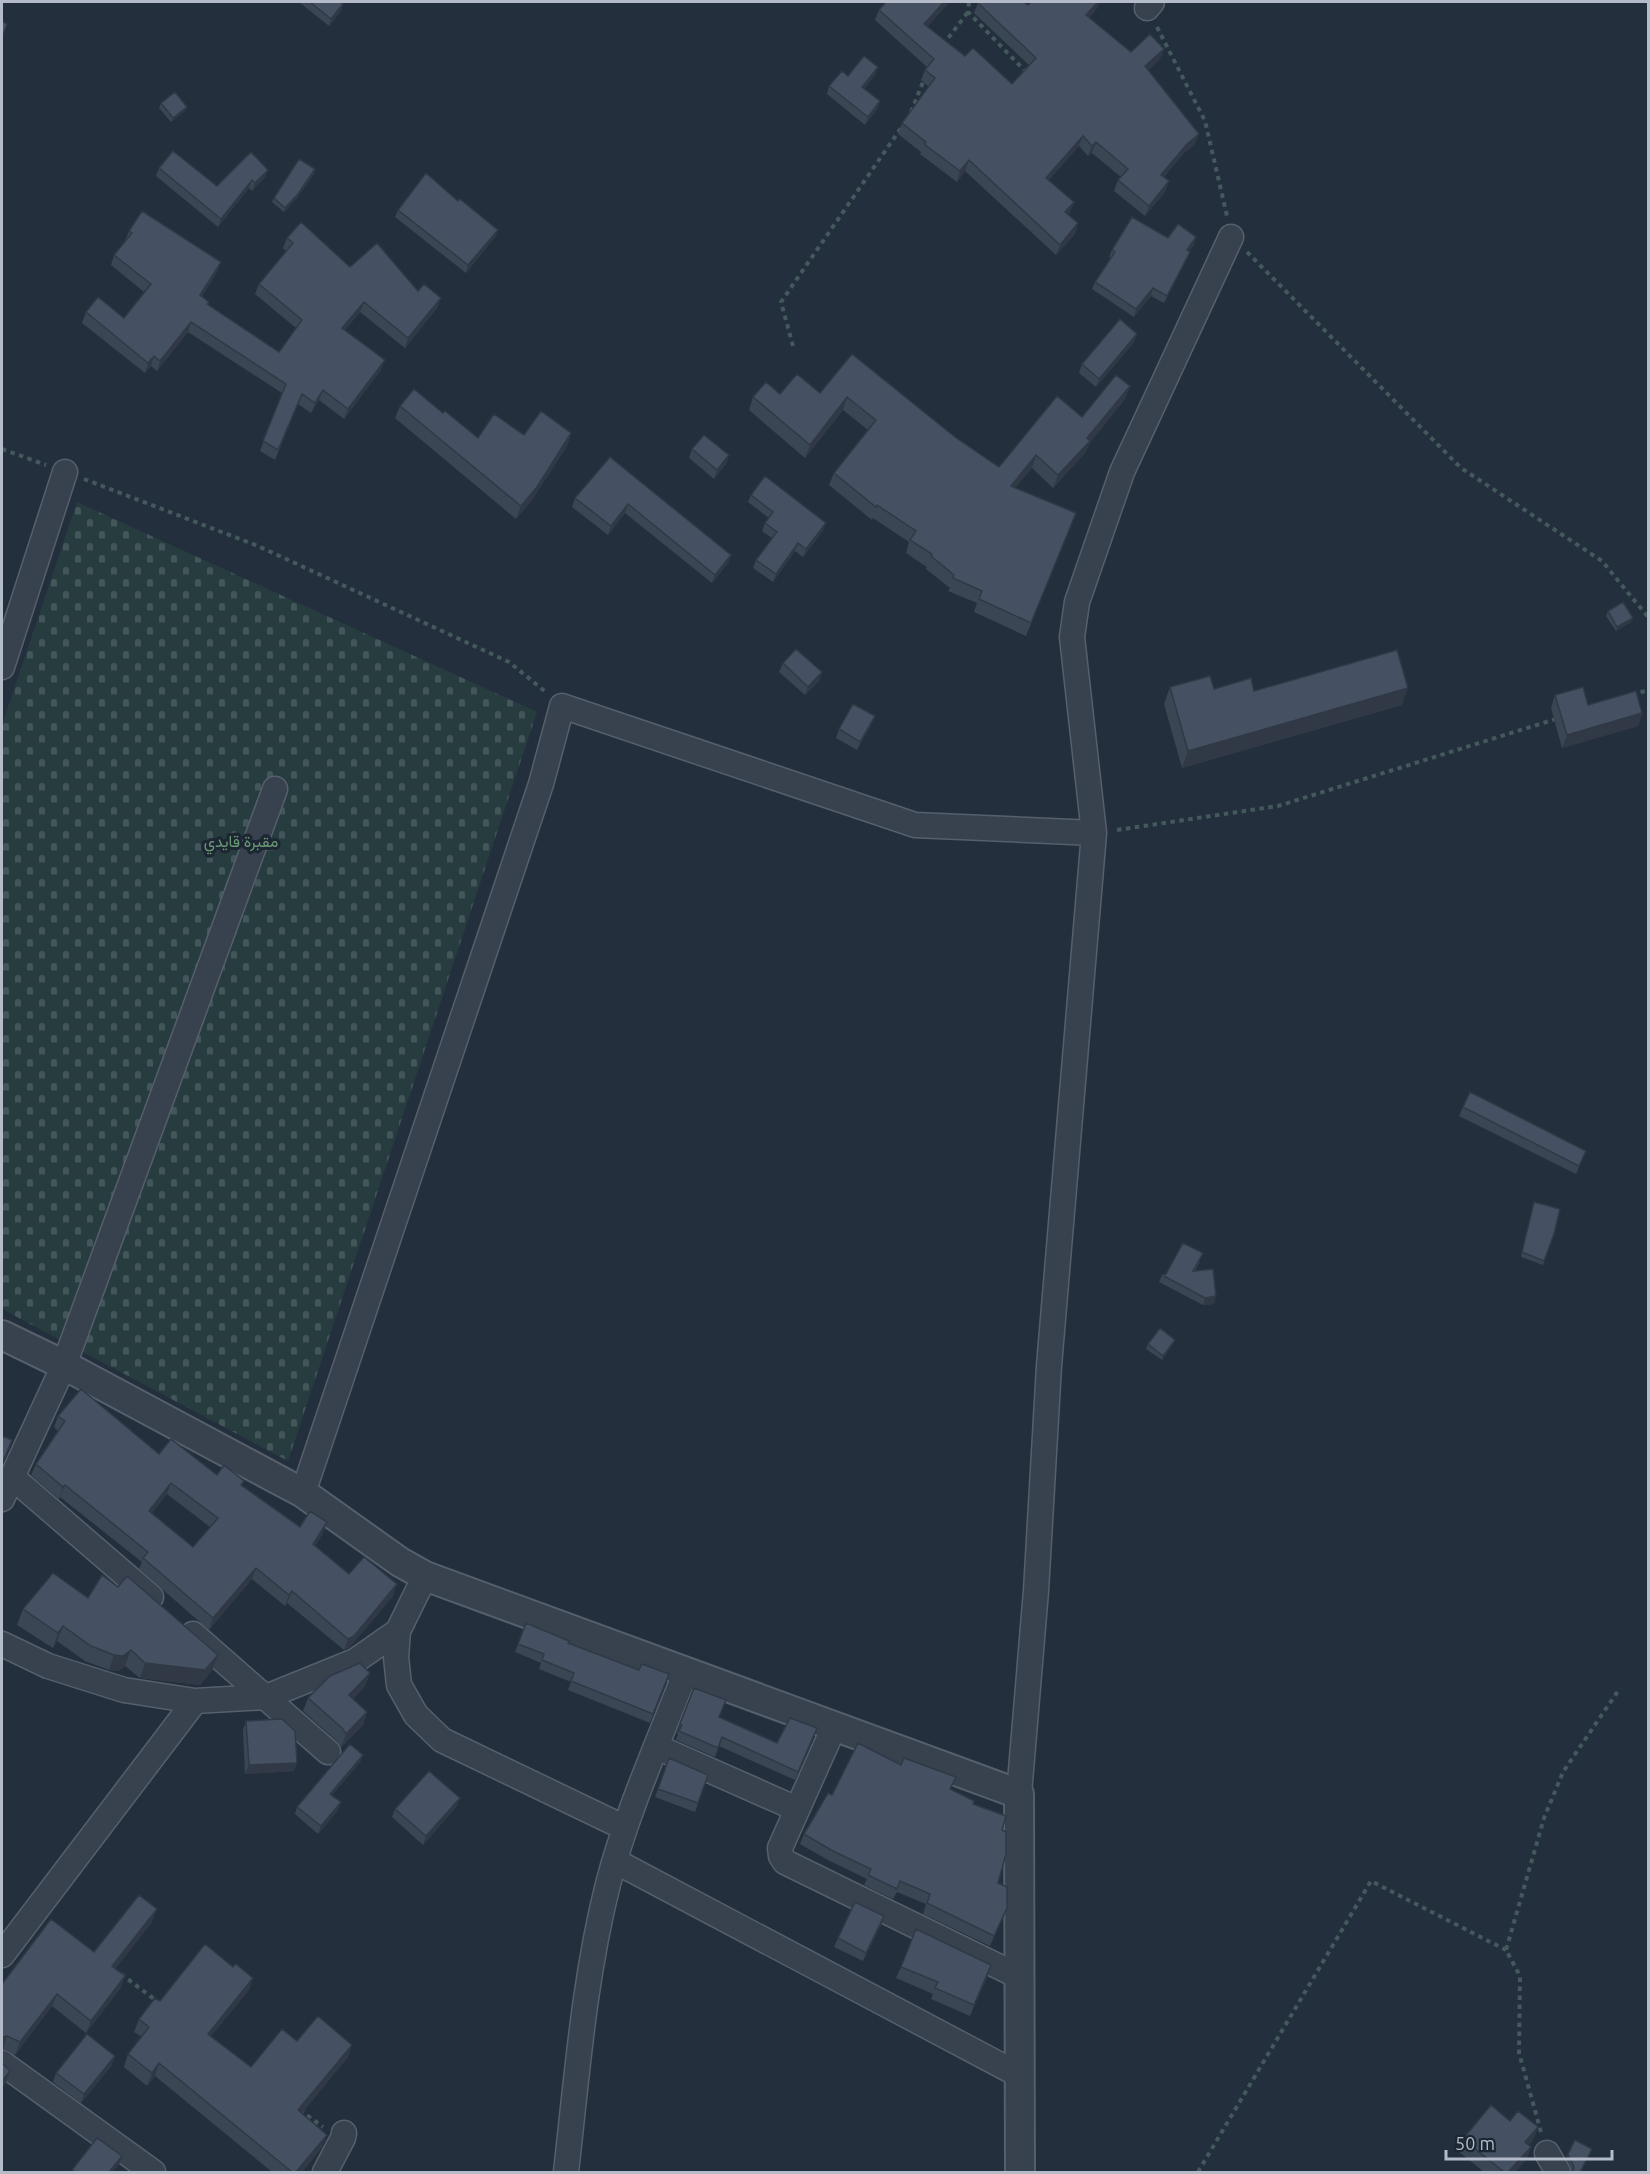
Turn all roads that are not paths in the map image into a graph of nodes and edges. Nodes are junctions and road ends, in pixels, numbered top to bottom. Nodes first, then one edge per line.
1 (1231, 237) road end
2 (65, 472) road end
3 (2, 667) edge
4 (275, 789) dead end
5 (1094, 833) junction
6 (2, 1335) edge
7 (64, 1365) junction
8 (12, 1477) junction
9 (303, 1492) junction
10 (2, 1499) edge
11 (425, 1576) junction
12 (398, 1631) junction
13 (2, 1644) edge
14 (686, 1671) junction
15 (266, 1697) junction
16 (195, 1701) junction
17 (835, 1725) junction
18 (657, 1747) junction
19 (328, 1752) dead end
20 (1018, 1794) junction
21 (797, 1809) junction
22 (625, 1828) junction
23 (615, 1861) junction
24 (2, 1955) edge
25 (1018, 1976) junction
26 (2, 2063) edge
27 (1021, 2076) junction
28 (344, 2133) road end
29 (153, 2172) edge
30 (325, 2172) edge
31 (566, 2172) edge
32 (1020, 2172) edge

1 - 5 street
2 - 3 street
4 - 7 street
5 - 9 street
5 - 20 street
6 - 7 street
7 - 8 street
7 - 9 street
8 - 10 street
8 - 15 street
9 - 11 street
11 - 12 street
11 - 14 street
12 - 15 street
12 - 22 street
13 - 16 street
14 - 17 street
14 - 18 street
15 - 16 street
15 - 19 street
16 - 24 street
17 - 20 street
17 - 21 street
18 - 21 street
18 - 22 street
20 - 25 street
21 - 25 street
22 - 23 street
23 - 27 street
23 - 31 street
25 - 27 street
26 - 29 street
27 - 32 street
28 - 30 street

